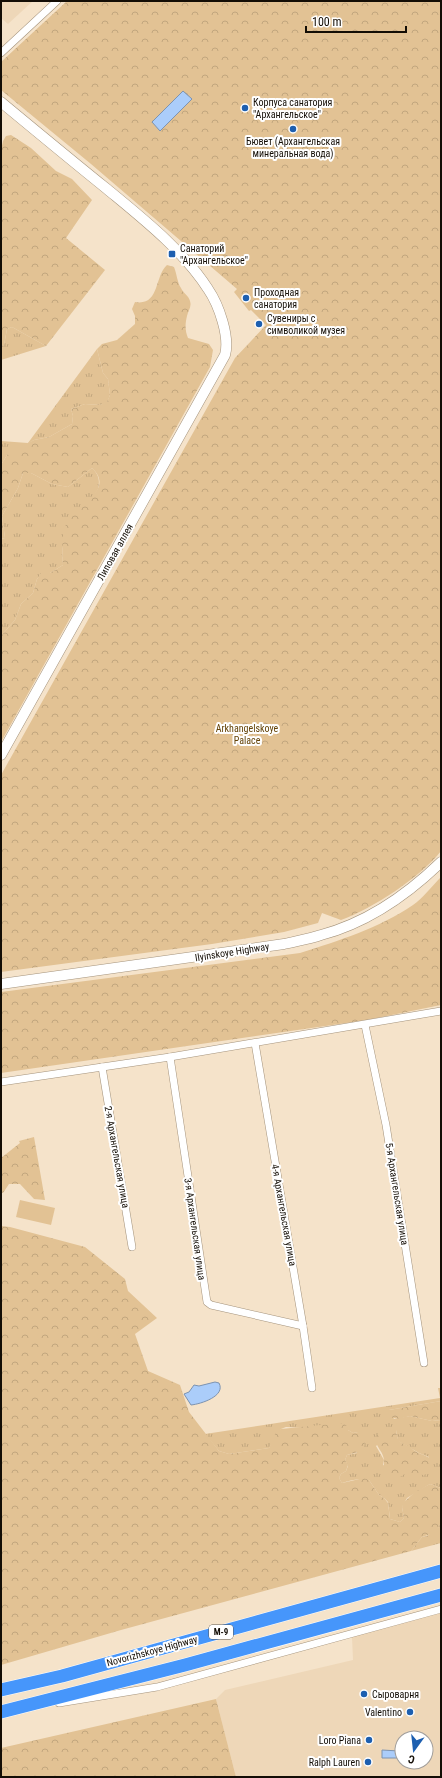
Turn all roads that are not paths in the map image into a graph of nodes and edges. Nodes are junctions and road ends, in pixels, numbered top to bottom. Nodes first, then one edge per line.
1 (58, 1) edge
2 (1, 53) edge
3 (1, 102) edge
4 (1, 755) edge
5 (441, 862) edge
6 (1, 984) edge
7 (441, 1011) edge
8 (365, 1025) junction
9 (255, 1042) junction
10 (170, 1057) junction
11 (102, 1067) junction
12 (1, 1082) edge
13 (132, 1247) dead end
14 (303, 1326) junction
15 (424, 1363) dead end
16 (312, 1388) dead end
17 (441, 1571) edge
18 (441, 1595) edge
19 (441, 1609) edge
20 (1, 1690) edge
21 (5, 1711) edge

1 - 2 street
3 - 4 street, Липовая аллея
5 - 6 street, Ilyinskoye Highway
7 - 8 street
8 - 9 street
8 - 15 street, 5-я Архангельская улица
9 - 10 street
9 - 14 street, 4-я Архангельская улица
10 - 11 street
10 - 14 street, 3-я Архангельская улица
11 - 12 street
11 - 13 street, 2-я Архангельская улица
14 - 16 street, 4-я Архангельская улица
17 - 20 highway, Novorizhskoye Highway / М-9
18 - 21 highway, М-9
19 - 21 street

